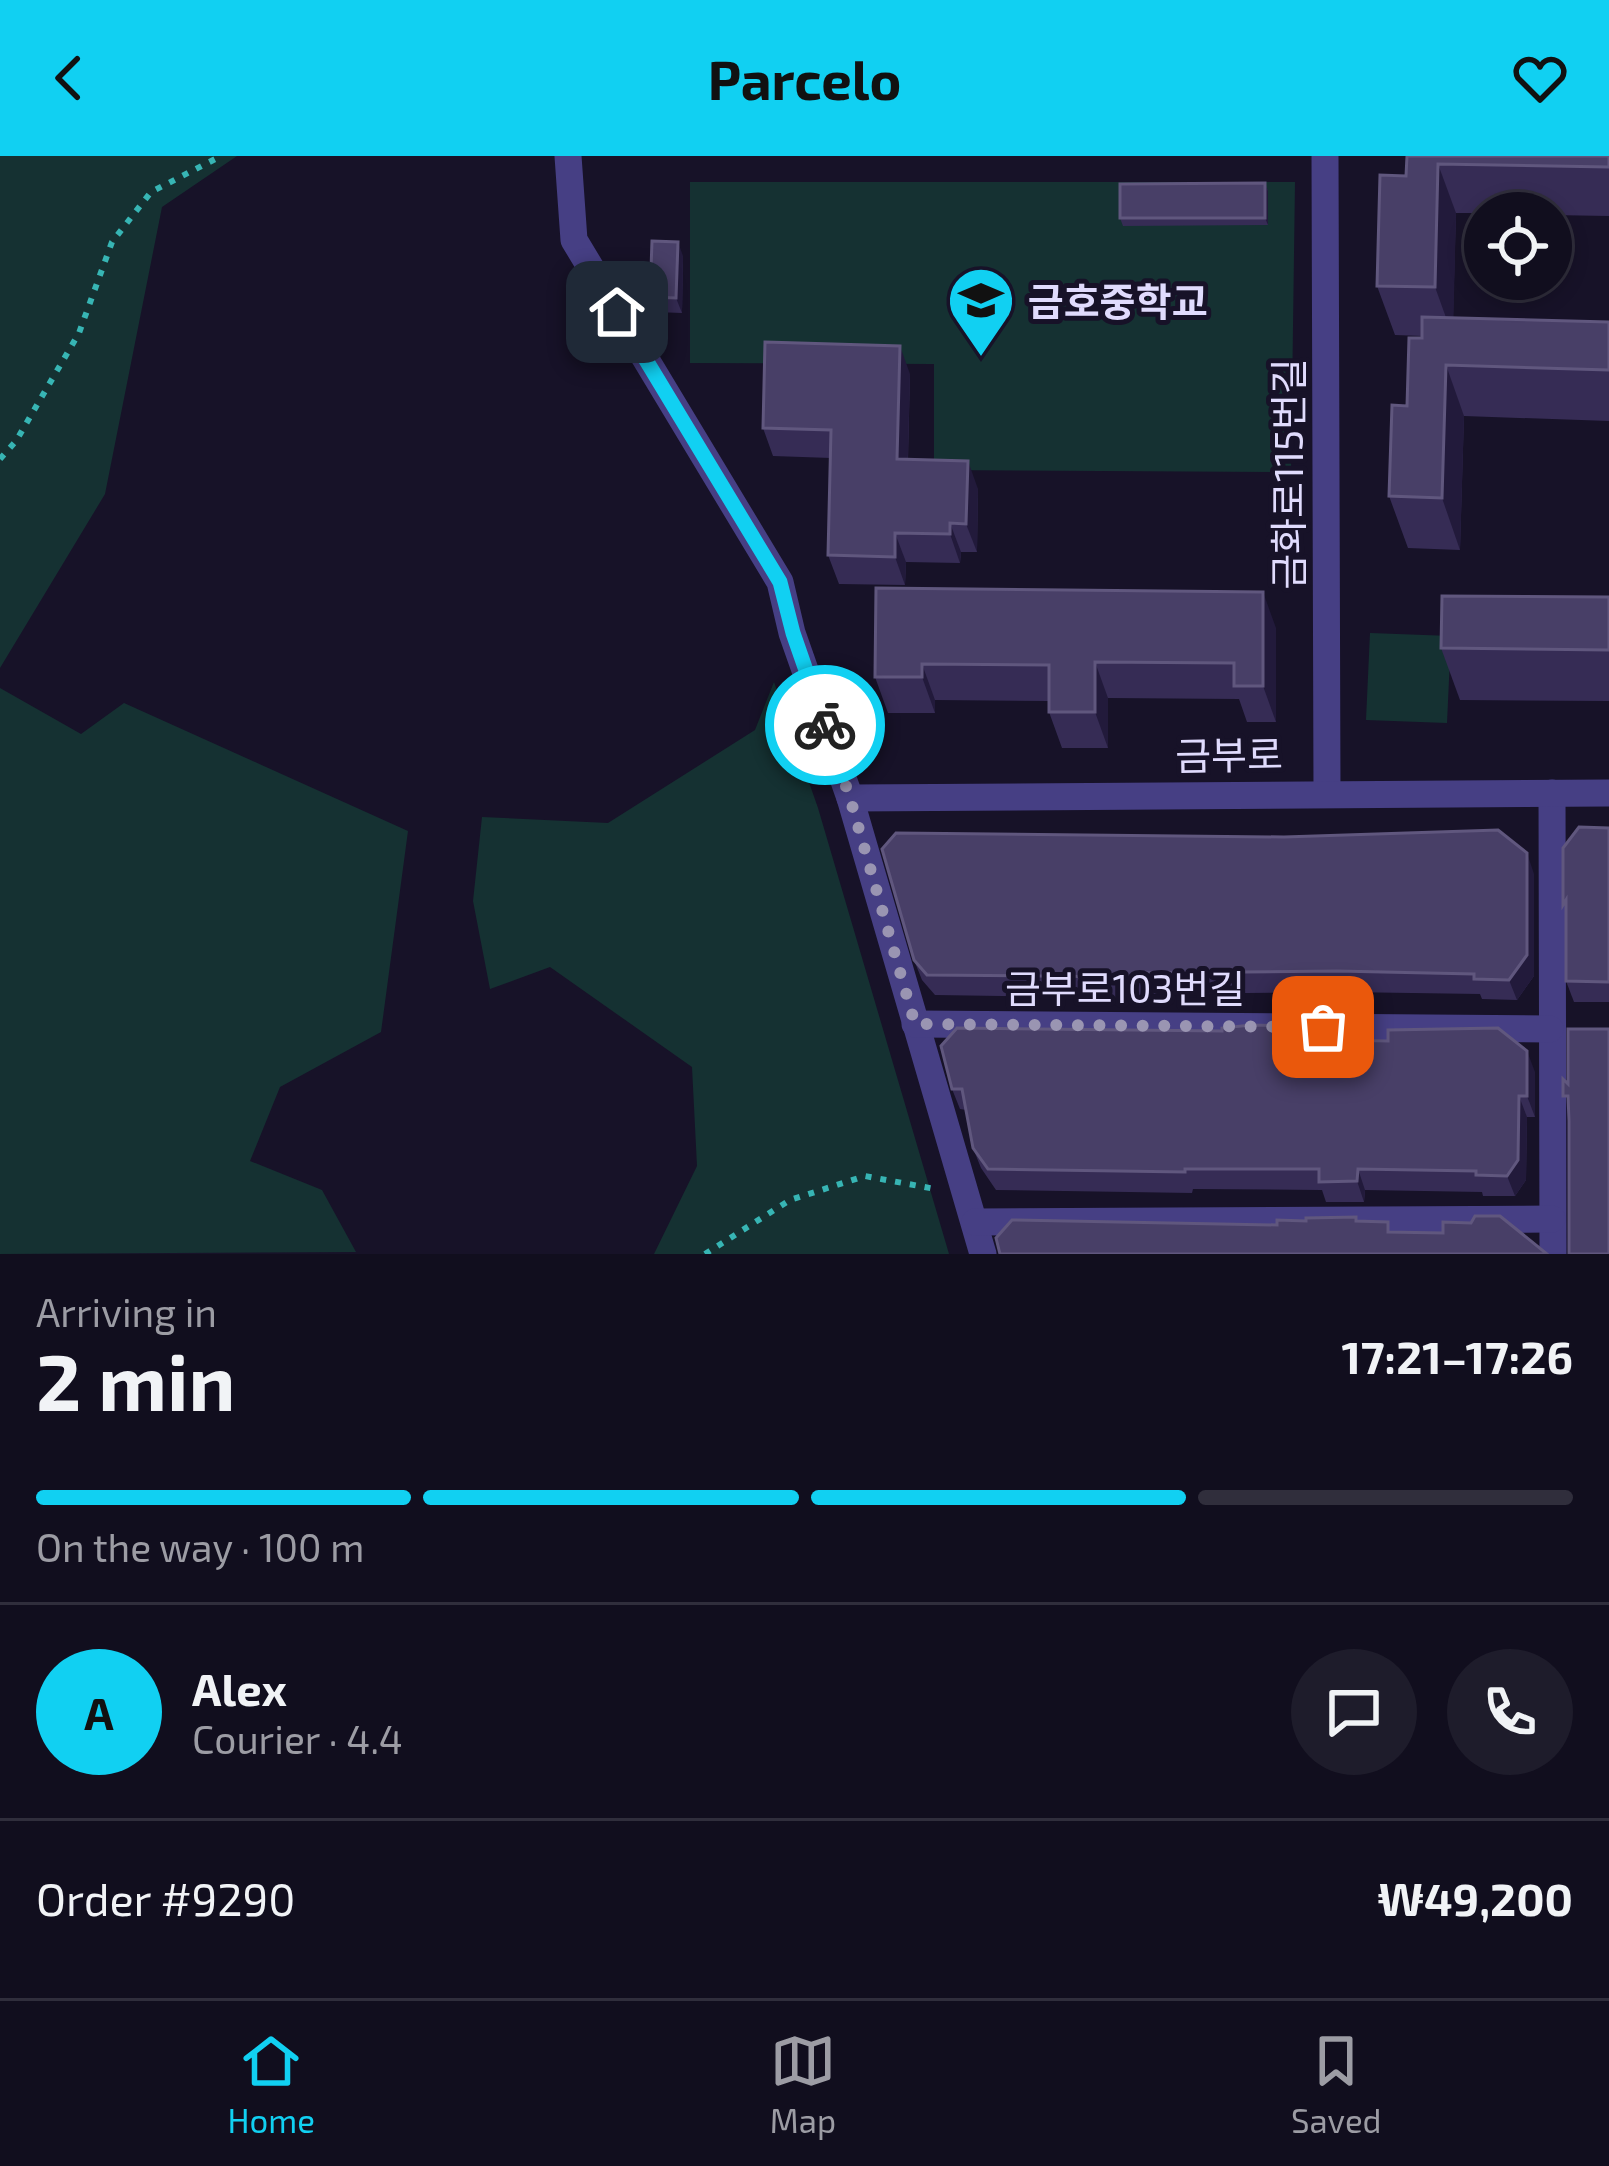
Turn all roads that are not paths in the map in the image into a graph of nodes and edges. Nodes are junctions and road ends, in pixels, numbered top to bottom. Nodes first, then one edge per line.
1 (568, 156) edge
2 (1325, 156) edge
3 (1327, 792) junction
4 (1552, 794) junction
5 (1609, 794) edge
6 (850, 798) junction
7 (915, 1024) junction
8 (1550, 1029) junction
9 (1552, 1220) junction
10 (975, 1222) junction
11 (983, 1254) edge
12 (1553, 1254) edge

1 - 6 street
2 - 3 street, 금화로115번길
3 - 4 street, 금부로
3 - 6 street, 금부로
4 - 5 street, 금부로
4 - 8 street
6 - 7 street
7 - 8 street, 금부로103번길
7 - 10 street
8 - 9 street
9 - 10 street
9 - 12 street
10 - 11 street

